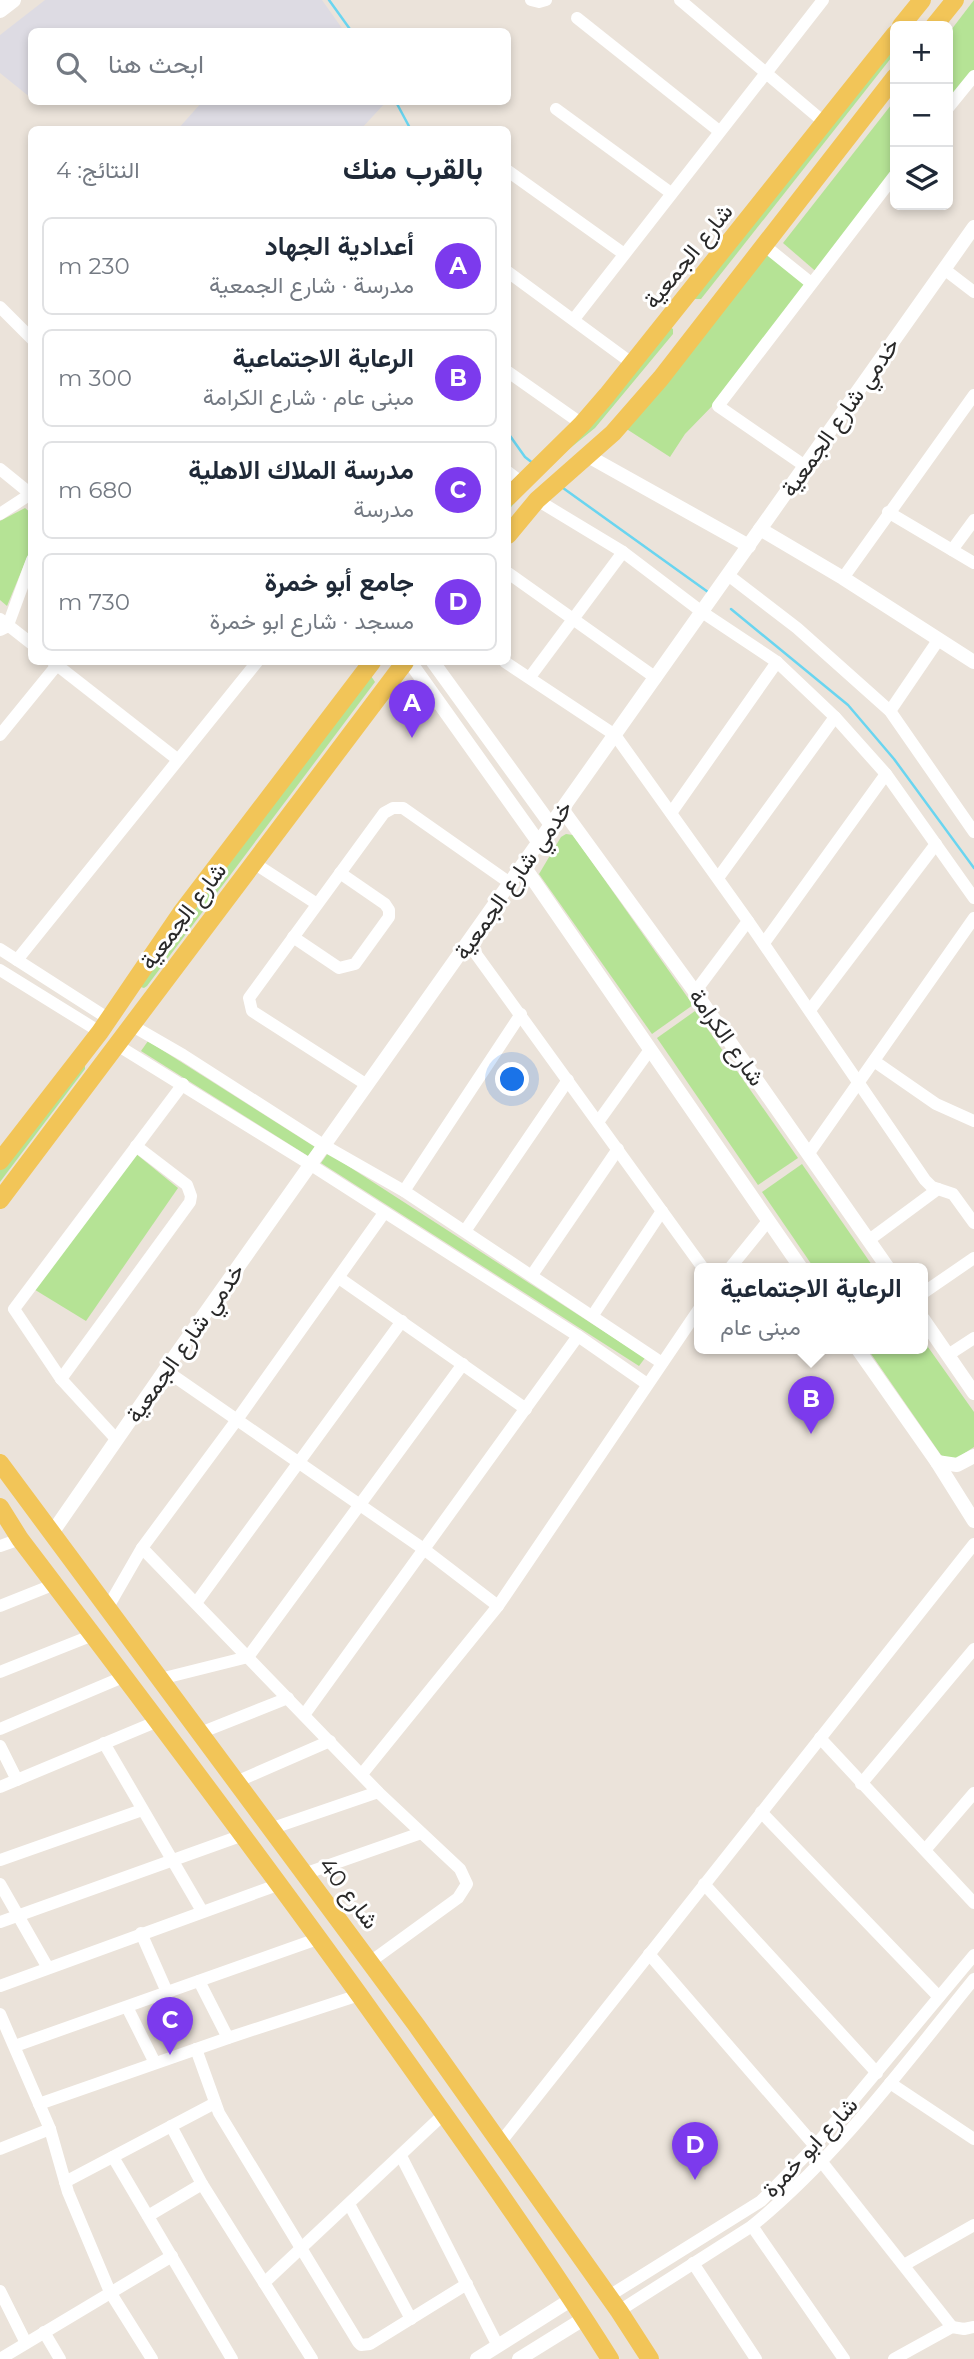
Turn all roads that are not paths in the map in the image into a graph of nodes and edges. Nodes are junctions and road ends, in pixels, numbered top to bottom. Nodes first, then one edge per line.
1 (13, 0) edge
2 (531, 0) edge
3 (546, 0) edge
4 (680, 0) edge
5 (922, 0) edge
6 (955, 0) edge
7 (821, 1) edge
8 (0, 10) edge
9 (577, 18) dead end
10 (905, 21) edge
11 (938, 21) edge
12 (890, 40) edge
13 (767, 72) junction
14 (974, 76) edge
15 (890, 84) edge
16 (953, 91) edge
17 (556, 109) dead end
18 (825, 123) junction
19 (719, 131) junction
20 (511, 173) edge
21 (890, 181) edge
22 (671, 193) junction
23 (974, 227) edge
24 (765, 246) junction
25 (624, 254) junction
26 (944, 269) junction
27 (511, 274) edge
28 (811, 283) junction
29 (974, 292) edge
30 (688, 296) junction
31 (0, 307) edge
32 (712, 314) junction
33 (574, 319) junction
34 (666, 324) junction
35 (28, 335) edge
36 (687, 345) junction
37 (633, 364) junction
38 (511, 374) edge
39 (974, 394) edge
40 (582, 424) junction
41 (587, 456) junction
42 (805, 466) junction
43 (0, 469) edge
44 (514, 477) edge
45 (28, 492) edge
46 (28, 496) edge
47 (537, 500) junction
48 (888, 512) junction
49 (0, 514) edge
50 (974, 520) edge
51 (761, 529) junction
52 (511, 532) edge
53 (749, 545) junction
54 (952, 550) junction
55 (623, 552) junction
56 (974, 563) edge
57 (28, 569) edge
58 (511, 575) edge
59 (728, 575) junction
60 (843, 578) junction
61 (702, 612) junction
62 (574, 618) junction
63 (3, 624) edge
64 (939, 639) junction
65 (28, 641) edge
66 (778, 662) junction
67 (974, 662) edge
68 (53, 665) edge
69 (58, 665) edge
70 (249, 665) edge
71 (370, 665) edge
72 (410, 665) edge
73 (412, 665) edge
74 (435, 665) edge
75 (510, 665) edge
76 (530, 677) junction
77 (656, 678) junction
78 (890, 711) junction
79 (835, 717) junction
80 (0, 735) edge
81 (615, 735) junction
82 (177, 759) junction
83 (886, 774) junction
84 (562, 809) junction
85 (671, 813) junction
86 (551, 825) junction
87 (974, 832) edge
88 (538, 843) junction
89 (936, 844) junction
90 (254, 863) junction
91 (523, 865) junction
92 (214, 871) junction
93 (340, 873) junction
94 (718, 878) junction
95 (510, 883) junction
96 (237, 888) junction
97 (974, 898) edge
98 (317, 904) junction
99 (181, 913) junction
100 (974, 918) edge
101 (748, 921) junction
102 (204, 929) junction
103 (293, 937) junction
104 (468, 943) junction
105 (764, 943) junction
106 (0, 949) edge
107 (17, 960) junction
108 (0, 970) edge
109 (133, 984) junction
110 (695, 992) junction
111 (154, 995) junction
112 (123, 999) junction
113 (810, 1010) junction
114 (142, 1011) junction
115 (521, 1014) junction
116 (105, 1025) junction
117 (131, 1025) junction
118 (117, 1045) junction
119 (649, 1051) junction
120 (874, 1061) junction
121 (568, 1080) junction
122 (859, 1082) junction
123 (183, 1084) junction
124 (367, 1085) junction
125 (974, 1121) edge
126 (598, 1122) junction
127 (136, 1146) junction
128 (325, 1146) junction
129 (618, 1149) junction
130 (809, 1153) junction
131 (0, 1161) edge
132 (311, 1165) junction
133 (938, 1189) junction
134 (404, 1191) junction
135 (0, 1200) edge
136 (662, 1211) junction
137 (384, 1213) junction
138 (768, 1221) junction
139 (974, 1223) edge
140 (465, 1231) junction
141 (869, 1240) junction
142 (974, 1258) edge
143 (700, 1263) edge
144 (734, 1263) edge
145 (797, 1263) edge
146 (885, 1263) edge
147 (531, 1275) junction
148 (339, 1278) junction
149 (928, 1290) edge
150 (593, 1315) junction
151 (694, 1316) edge
152 (402, 1321) junction
153 (928, 1326) edge
154 (578, 1336) junction
155 (974, 1338) edge
156 (861, 1354) edge
157 (948, 1355) junction
158 (662, 1363) junction
159 (463, 1364) junction
160 (165, 1370) junction
161 (61, 1379) junction
162 (647, 1384) junction
163 (974, 1393) edge
164 (526, 1409) junction
165 (236, 1421) junction
166 (117, 1440) junction
167 (974, 1455) edge
168 (937, 1462) junction
169 (0, 1463) edge
170 (300, 1464) junction
171 (360, 1505) junction
172 (0, 1507) edge
173 (972, 1512) edge
174 (52, 1533) junction
175 (20, 1539) junction
176 (974, 1544) edge
177 (0, 1546) edge
178 (142, 1548) junction
179 (425, 1550) junction
180 (55, 1584) junction
181 (196, 1603) junction
182 (0, 1606) edge
183 (498, 1606) junction
184 (108, 1607) junction
185 (93, 1635) junction
186 (974, 1649) edge
187 (248, 1657) junction
188 (0, 1672) edge
189 (123, 1677) junction
190 (160, 1679) junction
191 (288, 1698) junction
192 (304, 1714) junction
193 (159, 1721) junction
194 (0, 1729) edge
195 (200, 1733) junction
196 (820, 1738) junction
197 (330, 1741) junction
198 (104, 1743) junction
199 (0, 1746) edge
200 (362, 1774) junction
201 (17, 1780) junction
202 (236, 1782) junction
203 (861, 1784) junction
204 (0, 1787) edge
205 (379, 1792) junction
206 (974, 1793) edge
207 (142, 1810) junction
208 (761, 1812) junction
209 (270, 1828) junction
210 (421, 1833) junction
211 (245, 1837) junction
212 (925, 1850) junction
213 (288, 1853) junction
214 (0, 1860) edge
215 (173, 1861) junction
216 (266, 1866) junction
217 (304, 1874) junction
218 (0, 1884) edge
219 (280, 1884) junction
220 (705, 1884) junction
221 (974, 1903) edge
222 (202, 1911) junction
223 (18, 1916) junction
224 (0, 1922) edge
225 (141, 1933) junction
226 (320, 1938) junction
227 (649, 1954) junction
228 (974, 1955) edge
229 (370, 1962) junction
230 (48, 1968) junction
231 (974, 1979) edge
232 (199, 1980) junction
233 (0, 1986) edge
234 (167, 1992) junction
235 (359, 1995) junction
236 (939, 1997) junction
237 (127, 2007) junction
238 (0, 2014) edge
239 (5, 2034) edge
240 (228, 2038) junction
241 (15, 2046) junction
242 (196, 2049) junction
243 (155, 2063) junction
244 (877, 2073) junction
245 (890, 2082) junction
246 (215, 2103) junction
247 (39, 2104) junction
248 (445, 2113) junction
249 (171, 2126) junction
250 (50, 2129) junction
251 (973, 2137) edge
252 (500, 2143) junction
253 (815, 2146) junction
254 (0, 2149) edge
255 (401, 2156) junction
256 (113, 2157) junction
257 (803, 2157) junction
258 (818, 2164) junction
259 (65, 2182) junction
260 (202, 2184) junction
261 (349, 2204) junction
262 (148, 2216) junction
263 (974, 2225) edge
264 (752, 2226) junction
265 (300, 2249) junction
266 (172, 2256) junction
267 (693, 2263) junction
268 (904, 2265) junction
269 (264, 2283) junction
270 (467, 2284) junction
271 (0, 2291) edge
272 (110, 2292) junction
273 (572, 2299) junction
274 (614, 2304) junction
275 (585, 2318) junction
276 (411, 2319) junction
277 (951, 2327) junction
278 (974, 2327) edge
279 (44, 2332) junction
280 (26, 2343) junction
281 (498, 2346) junction
282 (0, 2359) edge
283 (60, 2359) edge
284 (152, 2359) edge
285 (232, 2359) edge
286 (312, 2359) edge
287 (477, 2359) edge
288 (519, 2359) edge
289 (610, 2359) edge
290 (650, 2359) edge
291 (756, 2359) edge
292 (844, 2359) edge
293 (894, 2359) edge

1 - 8 main road
2 - 3 street
4 - 13 street
5 - 10 main road
6 - 11 main road
7 - 13 street
9 - 19 street
12 - 18 main road, شارع الجمعية
13 - 18 street
13 - 19 street
14 - 16 street
15 - 24 main road
17 - 22 street
18 - 30 main road, شارع الجمعية
19 - 22 street
20 - 25 street
21 - 28 street
22 - 25 street
23 - 26 street, خدمي شارع الجمعية
24 - 28 street
24 - 32 main road
25 - 33 street
26 - 29 street
26 - 42 street, خدمي شارع الجمعية
27 - 33 street
28 - 42 street
30 - 32 main road
30 - 34 main road, شارع الجمعية
31 - 35 street
32 - 36 main road
33 - 37 street
34 - 36 main road
34 - 37 main road, شارع الجمعية
36 - 41 main road
37 - 40 main road, شارع الجمعية
38 - 40 street
39 - 48 street
40 - 44 main road, شارع الجمعية
41 - 47 main road
41 - 53 street
42 - 51 street, خدمي شارع الجمعية
43 - 45 street
46 - 49 street
47 - 52 main road
47 - 55 street
48 - 54 street
48 - 60 street
50 - 54 street
51 - 53 street, خدمي شارع الجمعية
51 - 60 street
53 - 59 street, خدمي شارع الجمعية
54 - 56 street
55 - 61 street
55 - 62 street
57 - 63 street
58 - 62 street
59 - 61 street, خدمي شارع الجمعية
59 - 78 street
60 - 64 street
61 - 66 street
61 - 77 street, خدمي شارع الجمعية
62 - 76 street
62 - 77 street
63 - 65 street
64 - 67 street
64 - 78 street
66 - 79 street
66 - 85 street
68 - 80 street
69 - 82 street
70 - 82 street
71 - 92 main road, شارع الجمعية
72 - 90 main road, شارع الجمعية
73 - 88 street
74 - 86 street
75 - 76 street
76 - 81 street
77 - 81 street, خدمي شارع الجمعية
78 - 87 street
79 - 83 street
79 - 94 street
81 - 84 street, خدمي شارع الجمعية
81 - 85 street
82 - 107 street
83 - 89 street
83 - 105 street
84 - 86 street, خدمي شارع الجمعية
84 - 110 street, شارع الكرامة
85 - 94 street
86 - 88 street, خدمي شارع الجمعية
88 - 91 street, خدمي شارع الجمعية
89 - 97 street
89 - 113 street
90 - 96 main road, شارع الجمعية
90 - 98 street
91 - 95 street, خدمي شارع الجمعية
91 - 119 street
92 - 96 main road
92 - 99 main road, شارع الجمعية
93 - 95 street
93 - 98 street
93 - 103 street
94 - 101 street
95 - 104 street, خدمي شارع الجمعية
96 - 102 main road, شارع الجمعية
98 - 103 street
99 - 102 main road
99 - 109 main road, شارع الجمعية
100 - 120 street
101 - 105 street
101 - 110 street
102 - 111 main road, شارع الجمعية
103 - 124 street
104 - 115 street
104 - 124 street, خدمي شارع الجمعية
105 - 113 street
106 - 107 street
107 - 116 street
108 - 116 street
109 - 111 main road
109 - 112 main road, شارع الجمعية
110 - 130 street, شارع الكرامة
111 - 114 main road, شارع الجمعية
112 - 114 main road
112 - 116 main road, شارع الجمعية
113 - 122 street
114 - 117 main road, شارع الجمعية
115 - 121 street
115 - 134 street
116 - 131 main road, شارع الجمعية
117 - 118 main road, شارع الجمعية
117 - 128 street
118 - 123 street
118 - 135 main road, شارع الجمعية
119 - 126 street
119 - 138 street
120 - 122 street
120 - 125 street
121 - 126 street
121 - 140 street
122 - 130 street
122 - 133 street
123 - 127 street
123 - 132 street
124 - 128 street, خدمي شارع الجمعية
126 - 129 street
127 - 161 street
127 - 161 street
128 - 132 street, خدمي شارع الجمعية
128 - 134 street
129 - 136 street
129 - 147 street
130 - 141 street, شارع الكرامة
132 - 137 street
132 - 160 street, خدمي شارع الجمعية
133 - 139 street
133 - 141 street
134 - 140 street
136 - 143 street
136 - 150 street
137 - 148 street
137 - 154 street
138 - 144 street
138 - 145 street
140 - 147 street
141 - 146 street, شارع الكرامة
142 - 149 street
147 - 150 street
148 - 152 street
148 - 165 street
150 - 158 street
151 - 158 street
152 - 159 street
152 - 170 street
153 - 157 street
154 - 162 street
154 - 164 street
155 - 157 street
156 - 168 street
157 - 163 street
158 - 162 street
159 - 164 street
159 - 171 street
160 - 165 street
160 - 166 street, خدمي شارع الجمعية
161 - 166 street
162 - 183 street
164 - 179 street
165 - 170 street
165 - 178 street
166 - 174 street, خدمي شارع الجمعية
167 - 168 street
168 - 173 street
169 - 174 main road, شارع 40
170 - 171 street
170 - 181 street
171 - 179 street
171 - 187 street
172 - 175 main road
174 - 184 main road, شارع 40
175 - 177 street
175 - 180 main road
176 - 196 street
178 - 181 street
178 - 184 street
179 - 183 street
179 - 192 street
180 - 182 street
180 - 185 main road
181 - 187 street
183 - 200 street
184 - 190 main road, شارع 40
185 - 188 street
185 - 189 main road
186 - 203 street
187 - 190 street
187 - 191 street
189 - 193 main road
189 - 194 street
190 - 195 main road, شارع 40
191 - 192 street
191 - 195 street
192 - 197 street
193 - 198 street
193 - 211 main road
195 - 202 main road, شارع 40
196 - 203 street
196 - 208 street
197 - 200 street
197 - 202 street
198 - 201 street
198 - 207 street
199 - 201 street
200 - 205 street
201 - 204 street
202 - 209 main road, شارع 40
203 - 212 street
205 - 209 street
205 - 210 street
206 - 212 street
207 - 214 street
207 - 215 street
208 - 220 street
208 - 236 street
209 - 211 main road
209 - 213 main road, شارع 40
210 - 217 street
210 - 229 street
211 - 215 street
211 - 216 main road
212 - 221 street
213 - 216 main road
213 - 217 main road, شارع 40
215 - 222 street
215 - 223 street
216 - 219 main road
217 - 229 main road, شارع 40
218 - 223 street
219 - 222 street
219 - 226 main road
220 - 227 street
220 - 244 street
222 - 225 street
223 - 224 street
223 - 230 street
225 - 230 street
225 - 234 street
226 - 232 street
226 - 235 main road
227 - 252 street
227 - 253 street
228 - 236 street, شارع ابو خمرة
229 - 252 main road, شارع 40
230 - 233 street
231 - 245 street, شارع ابو خمرة
232 - 234 street
232 - 240 street
234 - 237 street
235 - 240 street
235 - 248 main road
236 - 244 street, شارع ابو خمرة
237 - 241 street
237 - 243 street
238 - 239 street
239 - 241 street
240 - 242 street
241 - 247 street
242 - 243 street
242 - 246 street
243 - 247 street
244 - 253 street, شارع ابو خمرة
245 - 251 street
245 - 258 street, شارع ابو خمرة
246 - 249 street
246 - 265 street
247 - 250 street
248 - 255 street
248 - 273 main road
249 - 256 street
249 - 260 street
250 - 254 street
250 - 259 street
252 - 274 main road, شارع 40
253 - 257 street, شارع ابو خمرة
255 - 261 street
255 - 270 street
256 - 259 street
256 - 262 street
257 - 258 street
257 - 274 street, شارع ابو خمرة
258 - 264 street, شارع ابو خمرة
258 - 268 street
259 - 272 street
260 - 262 street
260 - 269 street
261 - 265 street
261 - 276 street
262 - 266 street
263 - 268 street
264 - 267 street, شارع ابو خمرة
264 - 292 street
265 - 269 street
265 - 276 street
266 - 272 street
266 - 285 street
267 - 274 street, شارع ابو خمرة
267 - 291 street
268 - 277 street
269 - 286 street
270 - 276 street
270 - 281 street
271 - 280 street
272 - 279 street
272 - 284 street
273 - 275 main road
273 - 281 street
274 - 290 main road, شارع 40
275 - 288 street
275 - 289 main road
277 - 278 street
277 - 293 street
279 - 280 street
279 - 283 street
280 - 282 street
281 - 287 street

